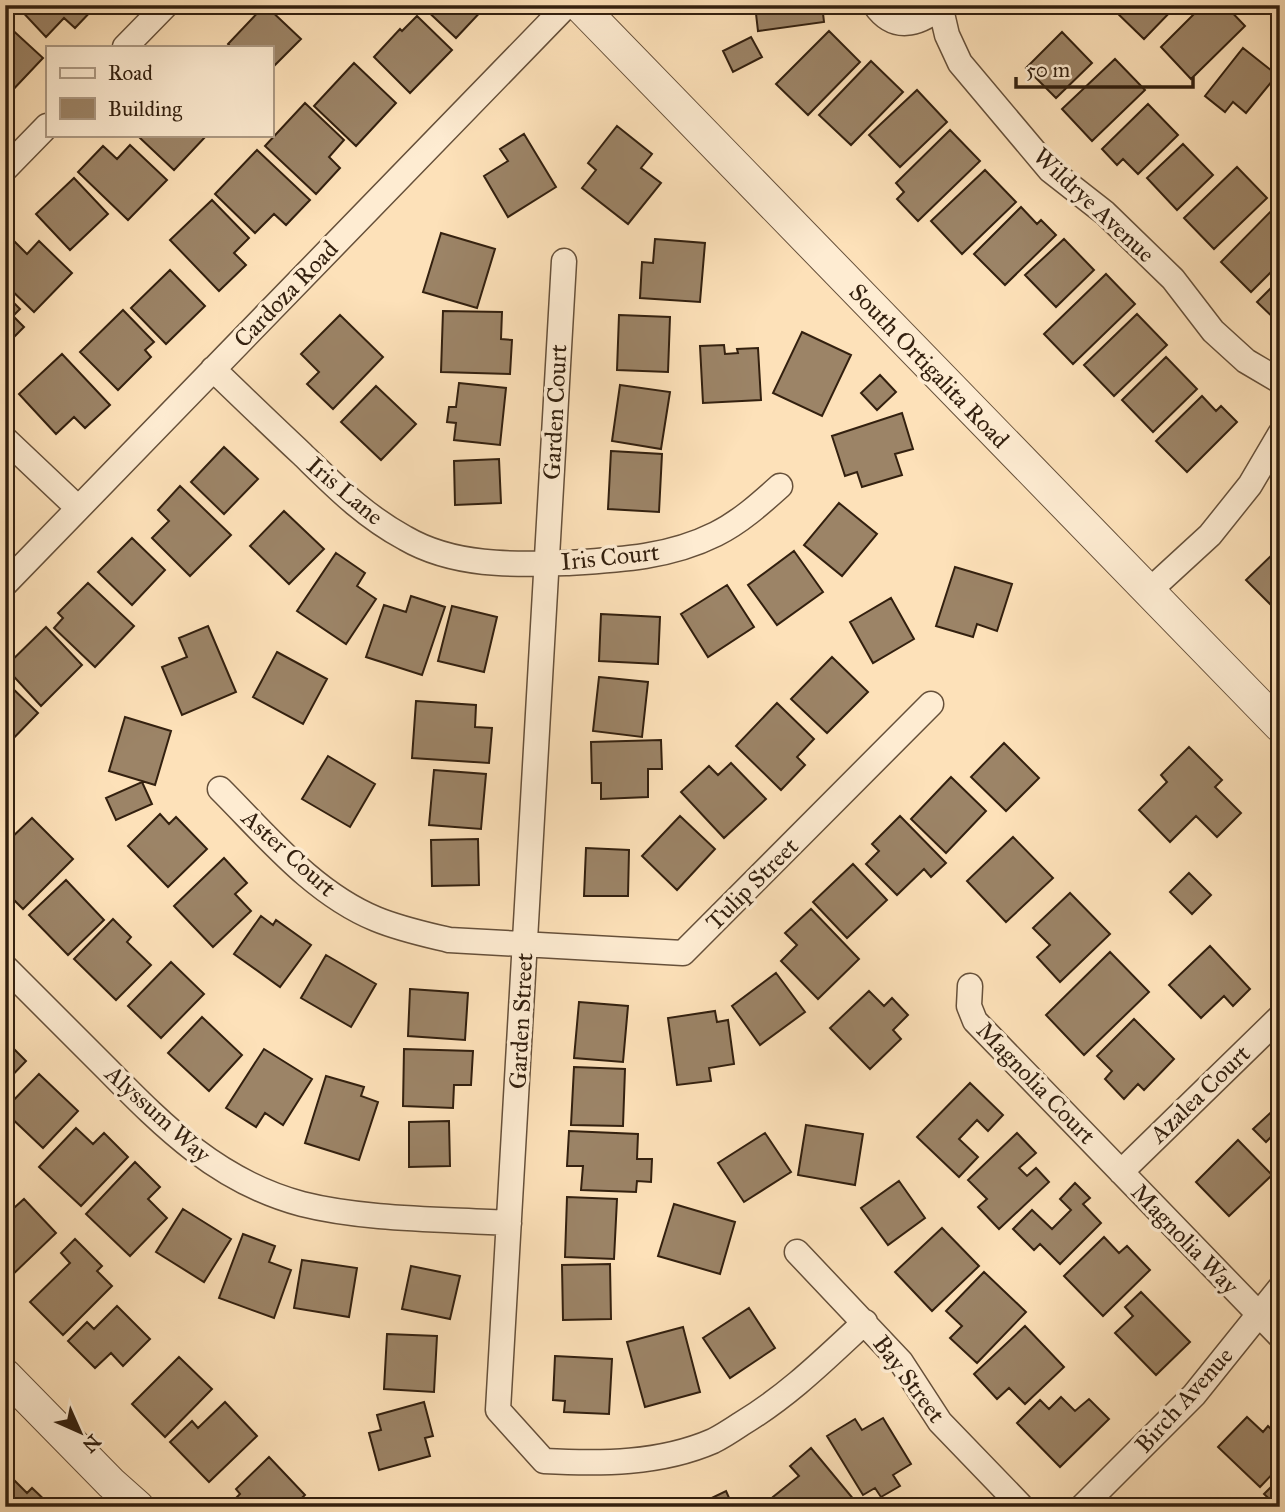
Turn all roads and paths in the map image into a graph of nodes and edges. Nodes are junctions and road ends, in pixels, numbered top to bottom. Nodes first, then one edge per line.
1 (166, 5) edge
2 (567, 5) edge
3 (579, 5) edge
4 (875, 5) edge
5 (940, 6) edge
6 (126, 46) edge
7 (46, 127) edge
8 (5, 169) edge
9 (564, 261) dead end
10 (214, 369) junction
11 (1280, 381) edge
12 (1280, 434) edge
13 (5, 439) edge
14 (780, 486) dead end
15 (78, 508) junction
16 (546, 564) junction
17 (5, 584) edge
18 (1149, 591) junction
19 (931, 704) dead end
20 (1280, 726) edge
21 (220, 789) dead end
22 (526, 944) junction
23 (5, 967) edge
24 (970, 986) dead end
25 (1280, 1017) edge
26 (1121, 1172) junction
27 (509, 1223) junction
28 (797, 1252) dead end
29 (1280, 1288) edge
30 (1259, 1314) junction
31 (865, 1322) junction
32 (1280, 1336) edge
33 (5, 1375) edge
34 (138, 1507) edge
35 (1022, 1507) edge
36 (1082, 1507) edge

1 - 6 street
2 - 10 street, Cardoza Road
3 - 18 street, South Ortigalita Road
4 - 5 street
5 - 11 street, Wildrye Avenue
7 - 8 street
9 - 16 street, Garden Court
10 - 15 street, Cardoza Road
10 - 16 street, Iris Lane
12 - 18 street
13 - 15 street
14 - 16 street, Iris Court
15 - 17 street, Cardoza Road
16 - 22 street, Garden Street
18 - 20 street, South Ortigalita Road
19 - 22 street, Tulip Street
21 - 22 street, Aster Court
22 - 27 street, Garden Street
23 - 27 street, Alyssum Way
24 - 26 street, Magnolia Court
25 - 26 street, Azalea Court
26 - 30 street, Magnolia Way
27 - 31 street, Garden Street
28 - 31 street, Bay Street
29 - 30 street, Birch Avenue
30 - 32 street, Magnolia Way
30 - 36 street, Birch Avenue
31 - 35 street, Bay Street
33 - 34 street

